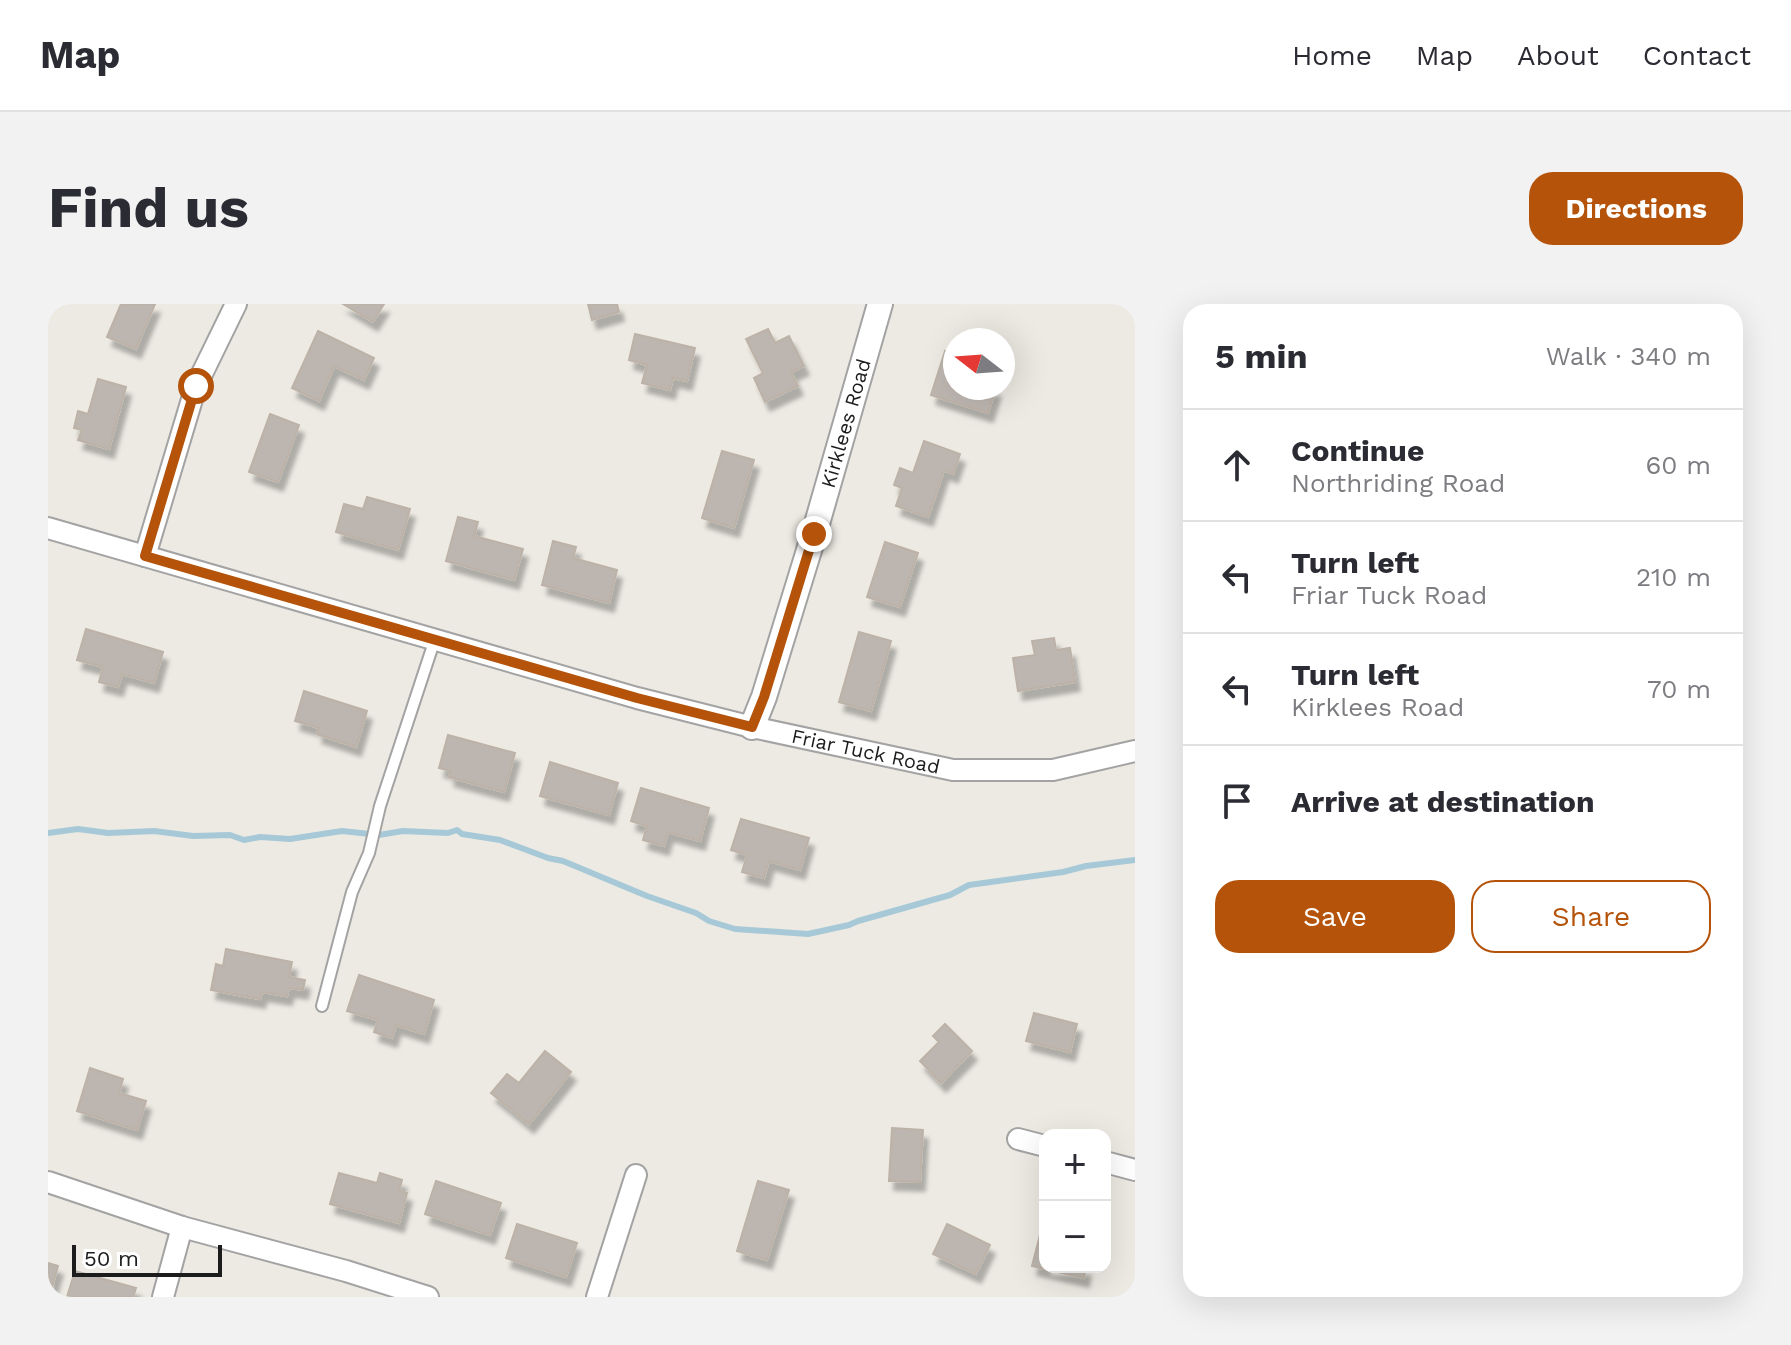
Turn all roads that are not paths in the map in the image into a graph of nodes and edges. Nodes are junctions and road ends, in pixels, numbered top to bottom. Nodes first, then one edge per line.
1 (236, 304) edge
2 (880, 304) edge
3 (48, 528) edge
4 (145, 556) junction
5 (435, 639) junction
6 (752, 727) junction
7 (1135, 751) edge
8 (322, 1006) dead end
9 (1018, 1139) dead end
10 (1039, 1144) edge
11 (1111, 1164) edge
12 (1135, 1170) edge
13 (636, 1175) dead end
14 (48, 1182) edge
15 (182, 1227) junction
16 (163, 1297) edge
17 (428, 1297) edge
18 (597, 1297) edge

1 - 4 street
2 - 6 street, Kirklees Road
3 - 4 street, Friar Tuck Road
4 - 5 street, Friar Tuck Road
5 - 6 street, Friar Tuck Road
5 - 8 lane
6 - 7 street, Friar Tuck Road
9 - 10 street
11 - 12 street
13 - 18 street
14 - 15 street
15 - 16 street
15 - 17 street

